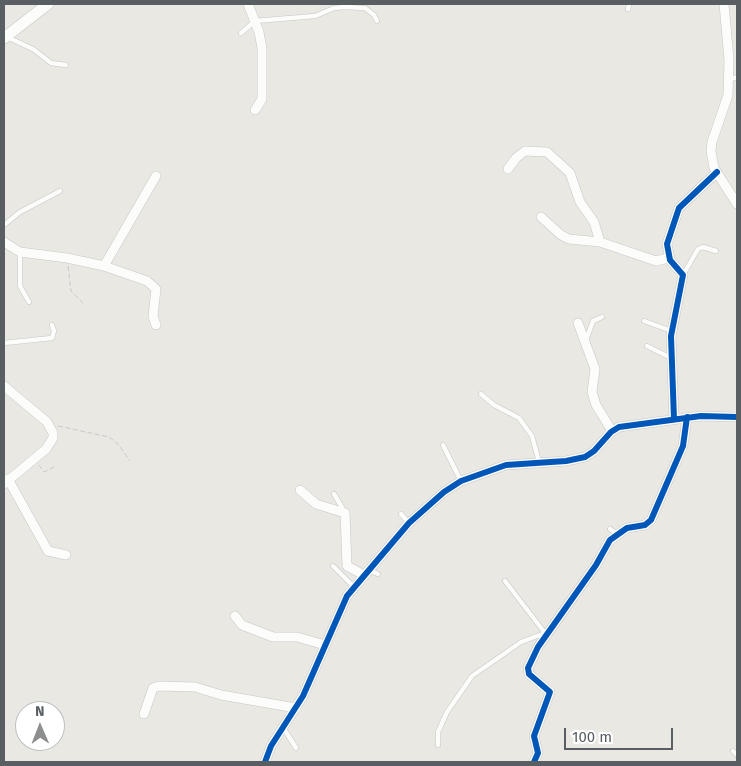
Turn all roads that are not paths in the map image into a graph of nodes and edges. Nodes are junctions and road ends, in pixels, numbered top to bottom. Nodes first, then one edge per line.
1 (48, 4) edge
2 (248, 4) edge
3 (724, 9) edge
4 (255, 21) junction
5 (377, 21) dead end
6 (241, 33) dead end
7 (5, 37) edge
8 (66, 65) dead end
9 (733, 78) edge
10 (255, 110) dead end
11 (508, 169) dead end
12 (716, 172) junction
13 (156, 176) dead end
14 (60, 191) dead end
15 (737, 204) edge
16 (542, 218) dead end
17 (4, 225) edge
18 (4, 242) edge
19 (600, 242) junction
20 (716, 251) dead end
21 (20, 252) junction
22 (669, 258) junction
23 (104, 266) junction
24 (683, 275) junction
25 (29, 302) dead end
26 (602, 316) dead end
27 (644, 321) dead end
28 (578, 323) dead end
29 (52, 325) dead end
30 (156, 325) dead end
31 (672, 331) junction
32 (585, 341) junction
33 (4, 343) edge
34 (647, 346) dead end
35 (670, 358) junction
36 (4, 386) edge
37 (481, 394) dead end
38 (686, 417) junction
39 (737, 417) edge
40 (674, 419) junction
41 (612, 431) junction
42 (443, 445) dead end
43 (539, 462) junction
44 (6, 481) edge
45 (461, 481) junction
46 (300, 490) dead end
47 (334, 494) dead end
48 (344, 511) junction
49 (401, 514) dead end
50 (409, 523) junction
51 (66, 555) dead end
52 (332, 566) dead end
53 (366, 573) junction
54 (378, 574) dead end
55 (504, 581) dead end
56 (354, 587) junction
57 (235, 616) dead end
58 (546, 634) junction
59 (325, 645) junction
60 (296, 708) junction
61 (144, 714) dead end
62 (284, 728) junction
63 (438, 745) dead end
64 (296, 748) dead end
65 (732, 751) dead end
66 (737, 755) edge
67 (265, 762) edge
68 (534, 762) edge

1 - 7 street
2 - 4 street
3 - 9 street
4 - 5 lane
4 - 6 lane
4 - 10 street
7 - 8 lane
9 - 12 street
11 - 19 street
12 - 15 street
12 - 22 street
13 - 23 street
14 - 17 lane
16 - 19 street
18 - 21 street
19 - 22 street
20 - 24 lane
21 - 23 street
21 - 25 lane
22 - 24 street
23 - 30 street
24 - 31 street
26 - 32 lane
27 - 31 lane
28 - 32 street
29 - 33 lane
31 - 35 street
32 - 41 street
34 - 35 lane
35 - 40 street
36 - 44 street
37 - 43 lane
38 - 39 street
38 - 40 street
38 - 58 street
40 - 41 street
41 - 43 street
42 - 45 lane
43 - 45 street
44 - 51 street
45 - 50 street
46 - 48 street
47 - 48 lane
48 - 53 street
49 - 50 lane
50 - 53 street
52 - 56 lane
53 - 54 lane
53 - 56 street
55 - 58 lane
56 - 59 street
57 - 59 street
58 - 63 lane
58 - 68 street
59 - 60 street
60 - 61 street
60 - 62 street
62 - 64 lane
62 - 67 street
65 - 66 lane

